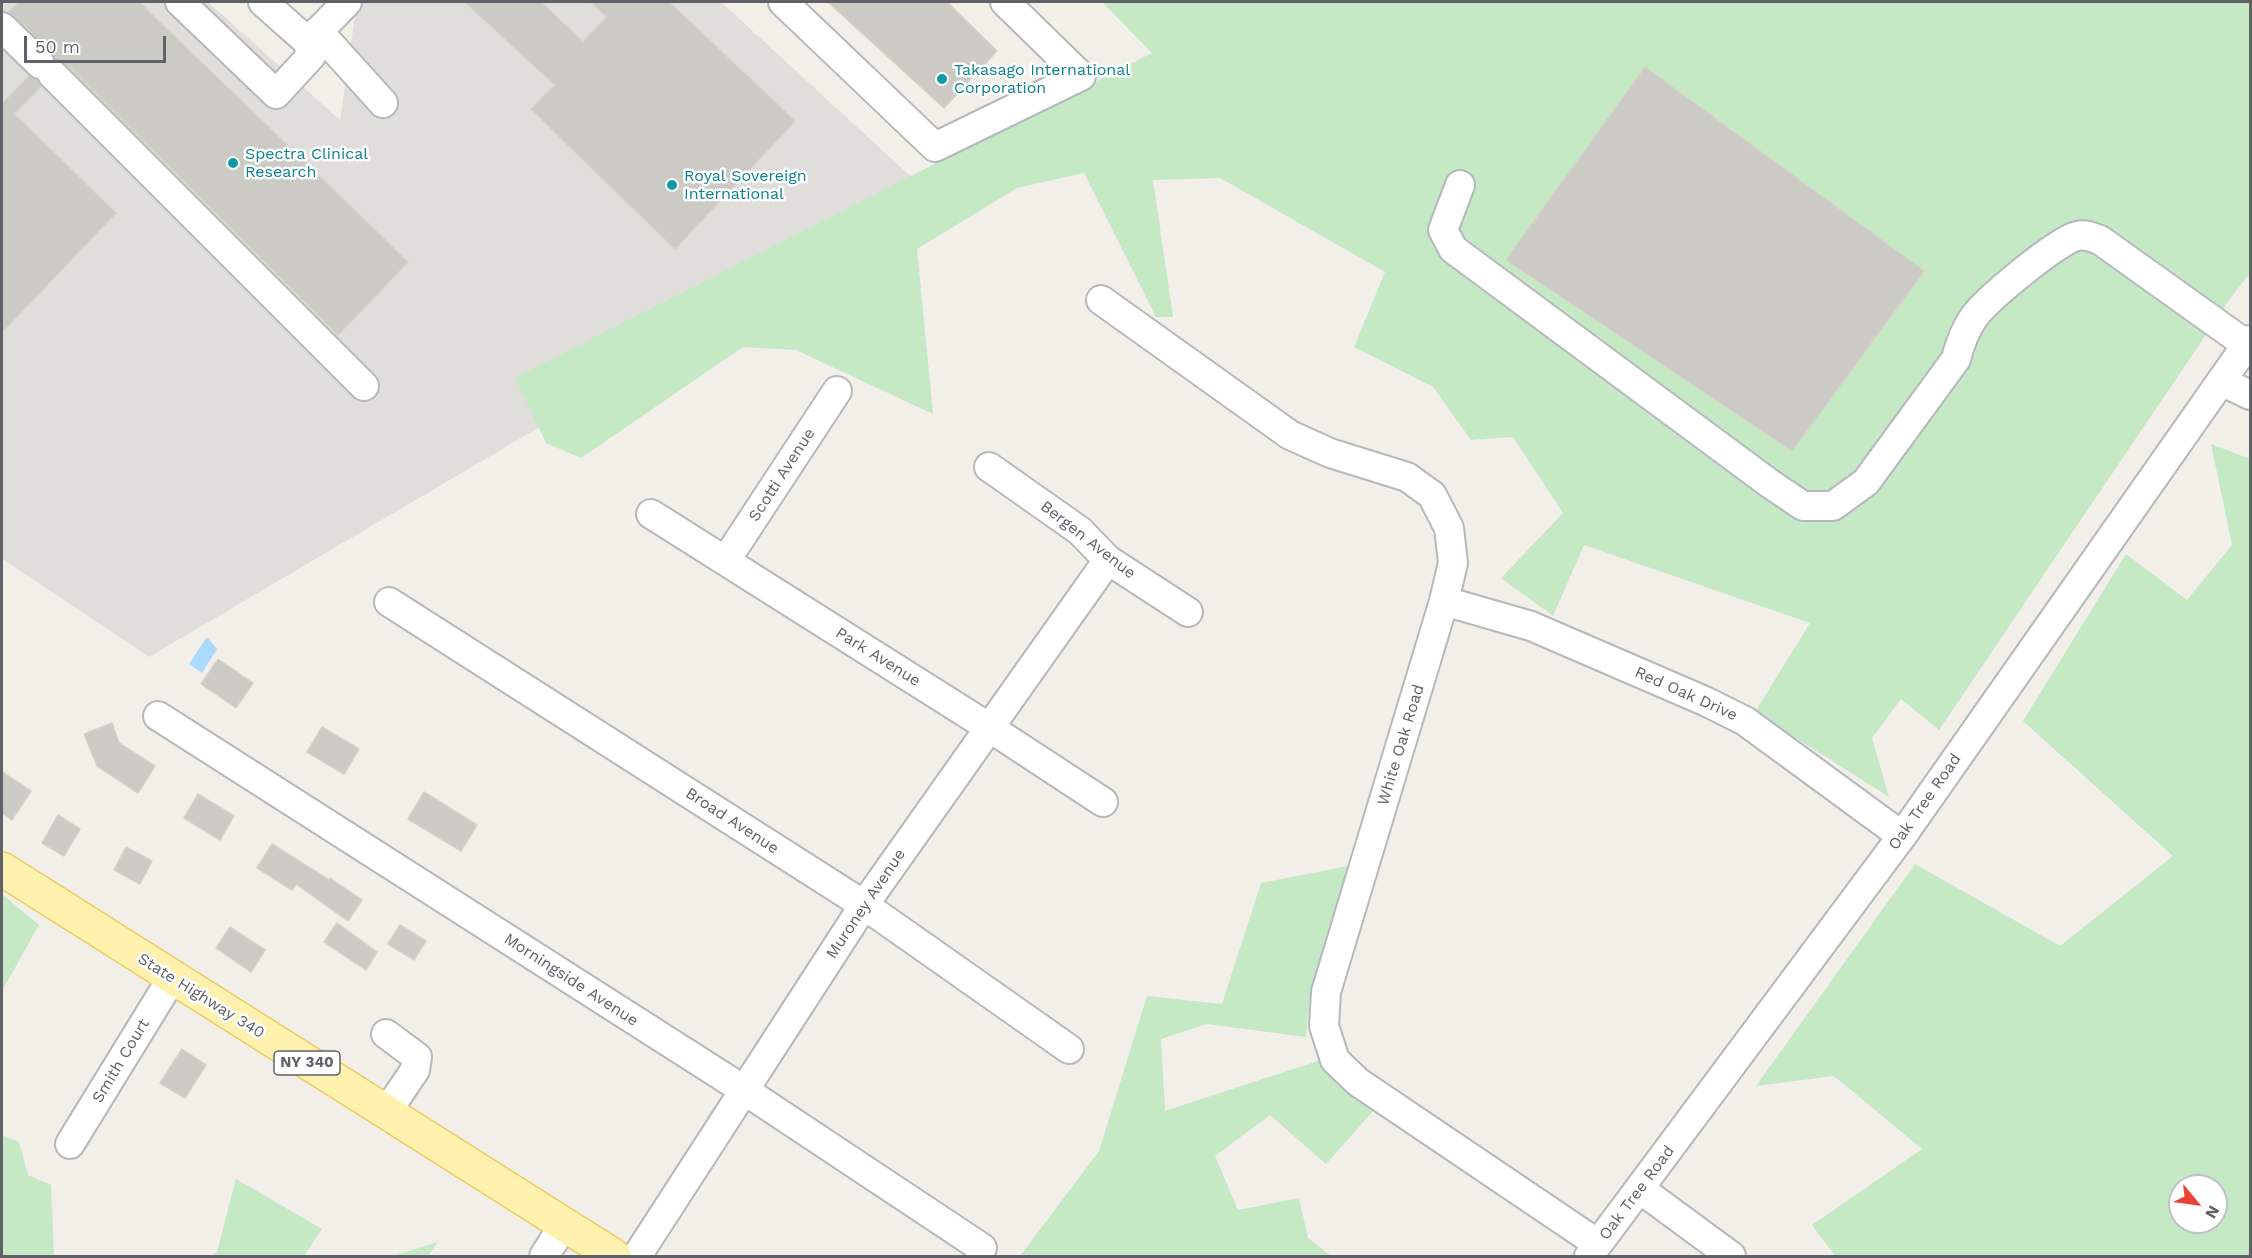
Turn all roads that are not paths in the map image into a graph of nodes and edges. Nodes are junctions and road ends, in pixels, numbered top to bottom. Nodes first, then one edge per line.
1 (180, 2) edge
2 (263, 2) edge
3 (347, 2) edge
4 (783, 2) edge
5 (1005, 2) edge
6 (2, 27) edge
7 (313, 36) junction
8 (383, 103) dead end
9 (1460, 185) dead end
10 (1101, 300) dead end
11 (2249, 342) edge
12 (2221, 381) junction
13 (364, 386) dead end
14 (837, 391) dead end
15 (2250, 395) edge
16 (989, 466) dead end
17 (651, 514) dead end
18 (726, 560) junction
19 (1108, 560) junction
20 (1444, 601) junction
21 (389, 602) dead end
22 (1188, 612) dead end
23 (158, 716) dead end
24 (990, 728) junction
25 (1103, 802) dead end
26 (1902, 836) junction
27 (2, 869) edge
28 (864, 905) junction
29 (172, 978) junction
30 (386, 1034) dead end
31 (1069, 1049) dead end
32 (744, 1090) junction
33 (386, 1113) junction
34 (70, 1144) dead end
35 (1640, 1188) junction
36 (564, 1225) junction
37 (982, 1248) dead end
38 (1594, 1250) edge
39 (544, 1257) edge
40 (614, 1257) edge
41 (637, 1257) edge
42 (1731, 1257) edge

1 - 7 street
2 - 7 street
3 - 7 street
4 - 5 street
6 - 13 street
7 - 8 street
9 - 11 street
10 - 20 street, White Oak Road
11 - 12 street, Oak Tree Road
12 - 15 street
12 - 26 street, Oak Tree Road
14 - 18 street, Scotti Avenue
16 - 19 street, Bergen Avenue
17 - 18 street, Park Avenue
18 - 24 street, Park Avenue
19 - 22 street, Bergen Avenue
19 - 24 street, Muroney Avenue
20 - 26 street, Red Oak Drive
20 - 38 street, White Oak Road
21 - 28 street, Broad Avenue
23 - 32 street, Morningside Avenue
24 - 25 street, Park Avenue
24 - 28 street, Muroney Avenue
26 - 35 street, Oak Tree Road
27 - 29 main road, State Highway 340 / NY 340
28 - 31 street, Broad Avenue
28 - 32 street, Muroney Avenue
29 - 33 main road, State Highway 340 / NY 340
29 - 34 street, Smith Court
30 - 33 street
32 - 37 street, Morningside Avenue
32 - 41 street, Muroney Avenue
33 - 36 main road, State Highway 340 / NY 340
35 - 38 street, Oak Tree Road
35 - 42 street
36 - 39 street
36 - 40 main road, State Highway 340 / NY 340

